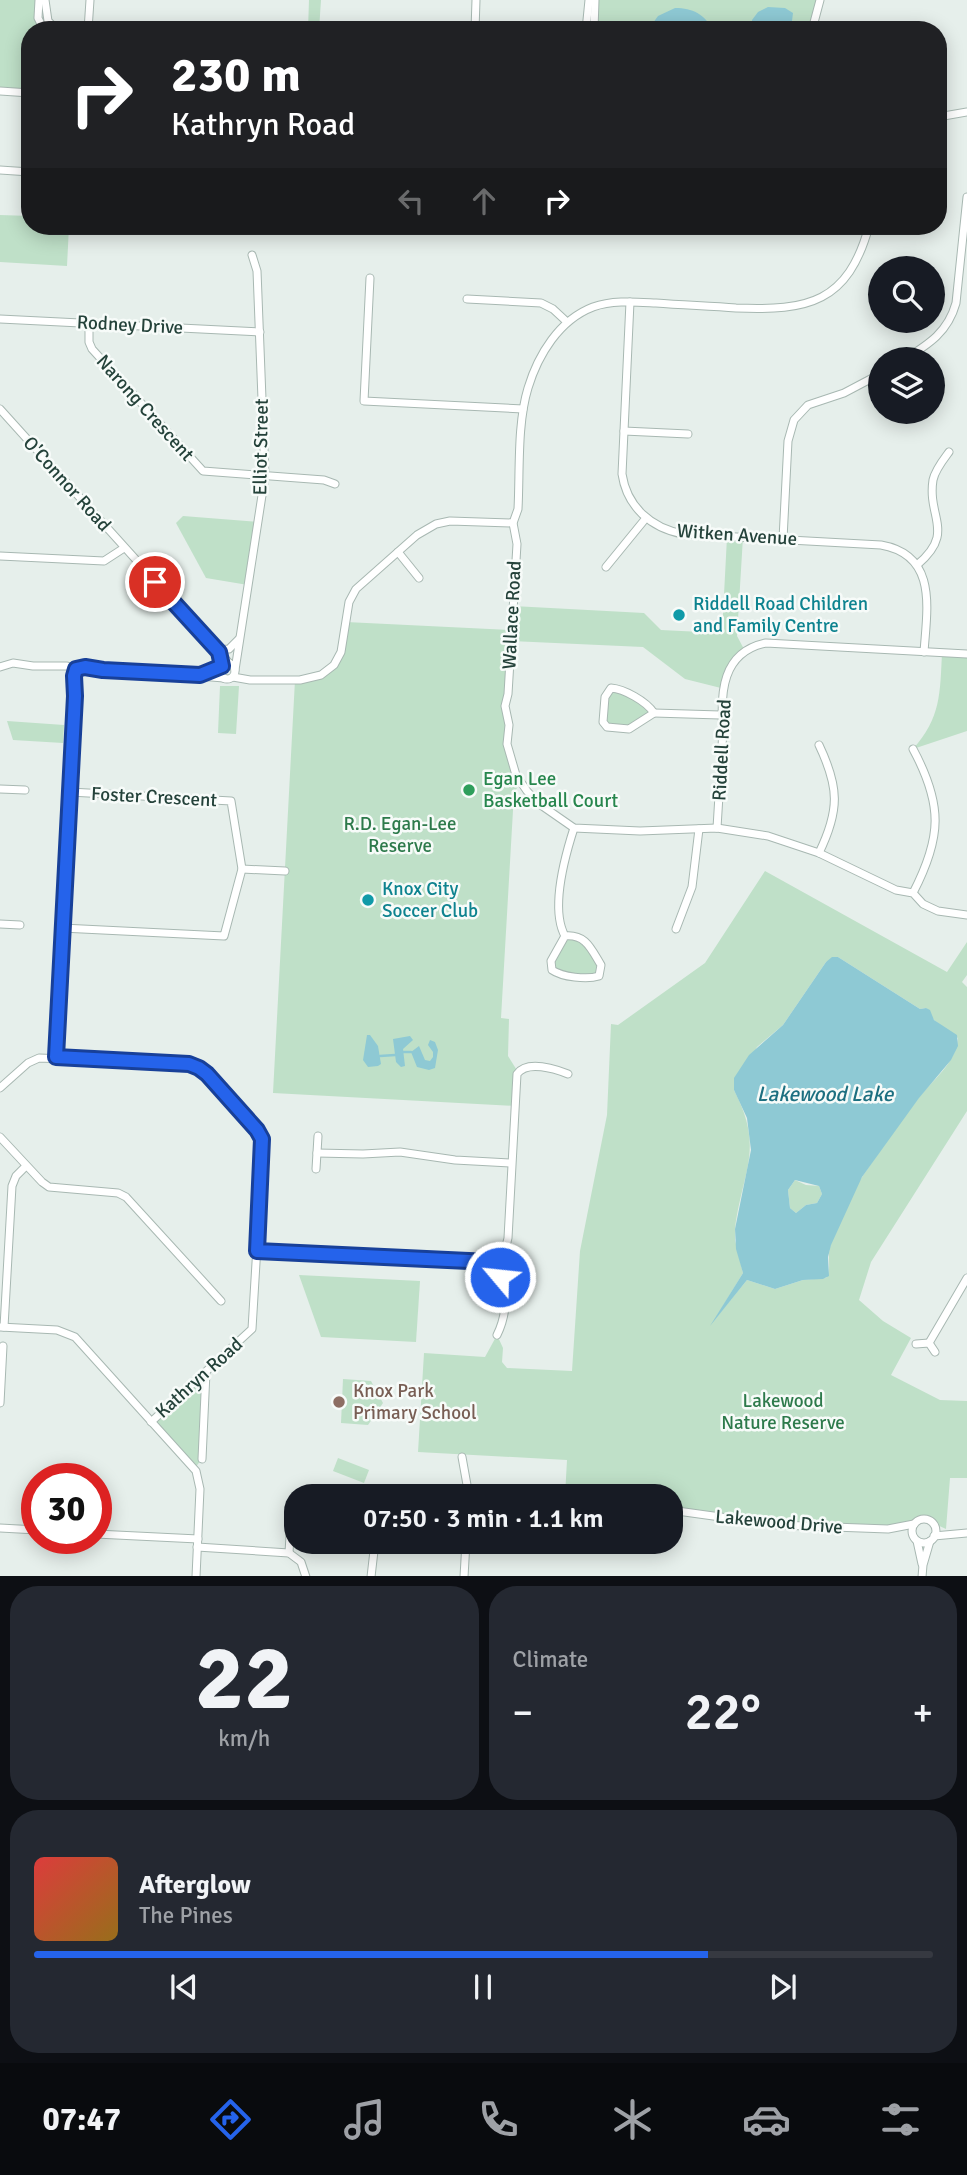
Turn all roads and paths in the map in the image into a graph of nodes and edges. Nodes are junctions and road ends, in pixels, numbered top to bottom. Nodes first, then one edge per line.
1 (39, 0) edge
2 (45, 0) edge
3 (90, 0) edge
4 (476, 0) edge
5 (589, 0) edge
6 (595, 0) edge
7 (820, 0) edge
8 (40, 21) edge
9 (48, 21) edge
10 (89, 21) edge
11 (475, 21) edge
12 (587, 21) edge
13 (594, 21) edge
14 (814, 21) edge
15 (0, 92) edge
16 (21, 93) edge
17 (967, 112) edge
18 (947, 115) edge
19 (0, 170) edge
20 (21, 171) edge
21 (967, 197) edge
22 (966, 215) edge
23 (866, 235) edge
24 (252, 255) dead end
25 (370, 278) dead end
26 (467, 299) dead end
27 (630, 302) junction
28 (0, 319) edge
29 (567, 322) junction
30 (89, 323) junction
31 (260, 332) junction
32 (922, 347) edge
33 (868, 380) edge
34 (0, 409) edge
35 (523, 409) junction
36 (624, 431) junction
37 (688, 434) dead end
38 (949, 452) dead end
39 (265, 476) junction
40 (335, 484) dead end
41 (646, 518) junction
42 (513, 523) junction
43 (783, 539) junction
44 (124, 548) junction
45 (398, 552) junction
46 (0, 556) edge
47 (917, 565) junction
48 (606, 567) dead end
49 (419, 578) dead end
50 (239, 639) junction
51 (218, 651) junction
52 (924, 652) junction
53 (967, 654) edge
54 (0, 667) edge
55 (228, 670) junction
56 (76, 672) junction
57 (654, 713) junction
58 (720, 715) junction
59 (819, 745) dead end
60 (913, 750) dead end
61 (0, 789) edge
62 (24, 790) dead end
63 (70, 792) junction
64 (574, 828) junction
65 (718, 828) junction
66 (699, 829) junction
67 (819, 853) junction
68 (242, 869) junction
69 (285, 871) dead end
70 (913, 893) junction
71 (967, 915) edge
72 (0, 924) edge
73 (20, 926) dead end
74 (62, 928) junction
75 (676, 929) dead end
76 (565, 936) junction
77 (56, 1057) junction
78 (568, 1074) dead end
79 (0, 1088) edge
80 (318, 1136) dead end
81 (0, 1137) edge
82 (317, 1153) junction
83 (511, 1163) junction
84 (26, 1166) junction
85 (316, 1169) dead end
86 (257, 1251) junction
87 (490, 1262) junction
88 (967, 1278) edge
89 (221, 1301) dead end
90 (2, 1327) edge
91 (497, 1335) dead end
92 (929, 1343) junction
93 (916, 1344) dead end
94 (3, 1346) dead end
95 (935, 1352) dead end
96 (206, 1372) junction
97 (0, 1403) edge
98 (151, 1422) junction
99 (462, 1457) dead end
100 (202, 1459) dead end
101 (467, 1484) edge
102 (683, 1512) edge
103 (914, 1524) junction
104 (934, 1525) junction
105 (0, 1528) edge
106 (21, 1529) edge
107 (888, 1529) junction
108 (955, 1533) junction
109 (967, 1533) edge
110 (112, 1535) edge
111 (915, 1538) junction
112 (932, 1539) junction
113 (197, 1543) junction
114 (284, 1552) edge
115 (290, 1554) edge
116 (374, 1554) edge
117 (465, 1554) edge
118 (923, 1564) junction
119 (196, 1576) edge
120 (306, 1576) edge
121 (371, 1576) edge
122 (464, 1576) edge
123 (922, 1576) edge

1 - 8 street
2 - 9 street
3 - 10 street
4 - 11 street
5 - 12 street
6 - 13 street
7 - 14 street
15 - 16 street
17 - 18 street
19 - 20 street
21 - 22 street
22 - 32 street
23 - 27 street, Wallace Road
24 - 31 street, Elliot Street
25 - 35 street
26 - 29 street
27 - 29 street, Wallace Road
27 - 36 street
28 - 30 street, Rodney Drive
29 - 35 street, Wallace Road
30 - 31 street, Rodney Drive
30 - 39 street, Narong Crescent
31 - 39 street, Elliot Street
33 - 43 street
34 - 44 street, O'Connor Road
35 - 42 street, Wallace Road
36 - 37 street
36 - 41 street
38 - 47 street
39 - 40 street, Narong Crescent
39 - 50 street, Elliot Street
41 - 43 street, Witken Avenue
41 - 48 street
42 - 45 street
42 - 64 street, Wallace Road
43 - 47 street, Witken Avenue
44 - 46 street
44 - 51 street, O'Connor Road
45 - 49 street
45 - 55 street
47 - 52 street
50 - 51 street
50 - 55 street, Elliot Street
51 - 55 street
52 - 53 street, Riddell Road
52 - 58 street, Riddell Road
54 - 56 street
55 - 56 street
56 - 63 street
57 - 57 street
57 - 58 street
58 - 65 street, Riddell Road
59 - 67 street
60 - 70 street
61 - 62 street
63 - 68 street, Foster Crescent
63 - 74 street
64 - 66 street
64 - 76 street
65 - 66 street
65 - 67 street
66 - 75 street
67 - 70 street
68 - 69 street
68 - 74 street, Foster Crescent
70 - 71 street
72 - 73 street
74 - 77 street
76 - 76 street
77 - 79 street, Kathryn Road
77 - 86 street, Kathryn Road
78 - 83 street
80 - 82 street
81 - 84 street
82 - 83 street
82 - 85 street
83 - 87 street
84 - 89 street
84 - 90 street
86 - 87 street
86 - 96 street, Kathryn Road
87 - 91 street
88 - 92 street
90 - 98 street
92 - 93 street
92 - 95 street
94 - 97 street
96 - 98 street, Kathryn Road
96 - 100 street
98 - 113 street
99 - 101 street
102 - 107 street, Lakewood Drive
103 - 104 street
103 - 107 street, Lakewood Drive
103 - 111 street
104 - 108 street
104 - 112 street
105 - 106 street
107 - 111 street, Lakewood Drive
108 - 109 street
108 - 112 street
110 - 113 street
111 - 112 street
111 - 118 street
112 - 118 street
113 - 114 street
113 - 119 street
115 - 120 street
116 - 121 street
117 - 122 street
118 - 123 street

